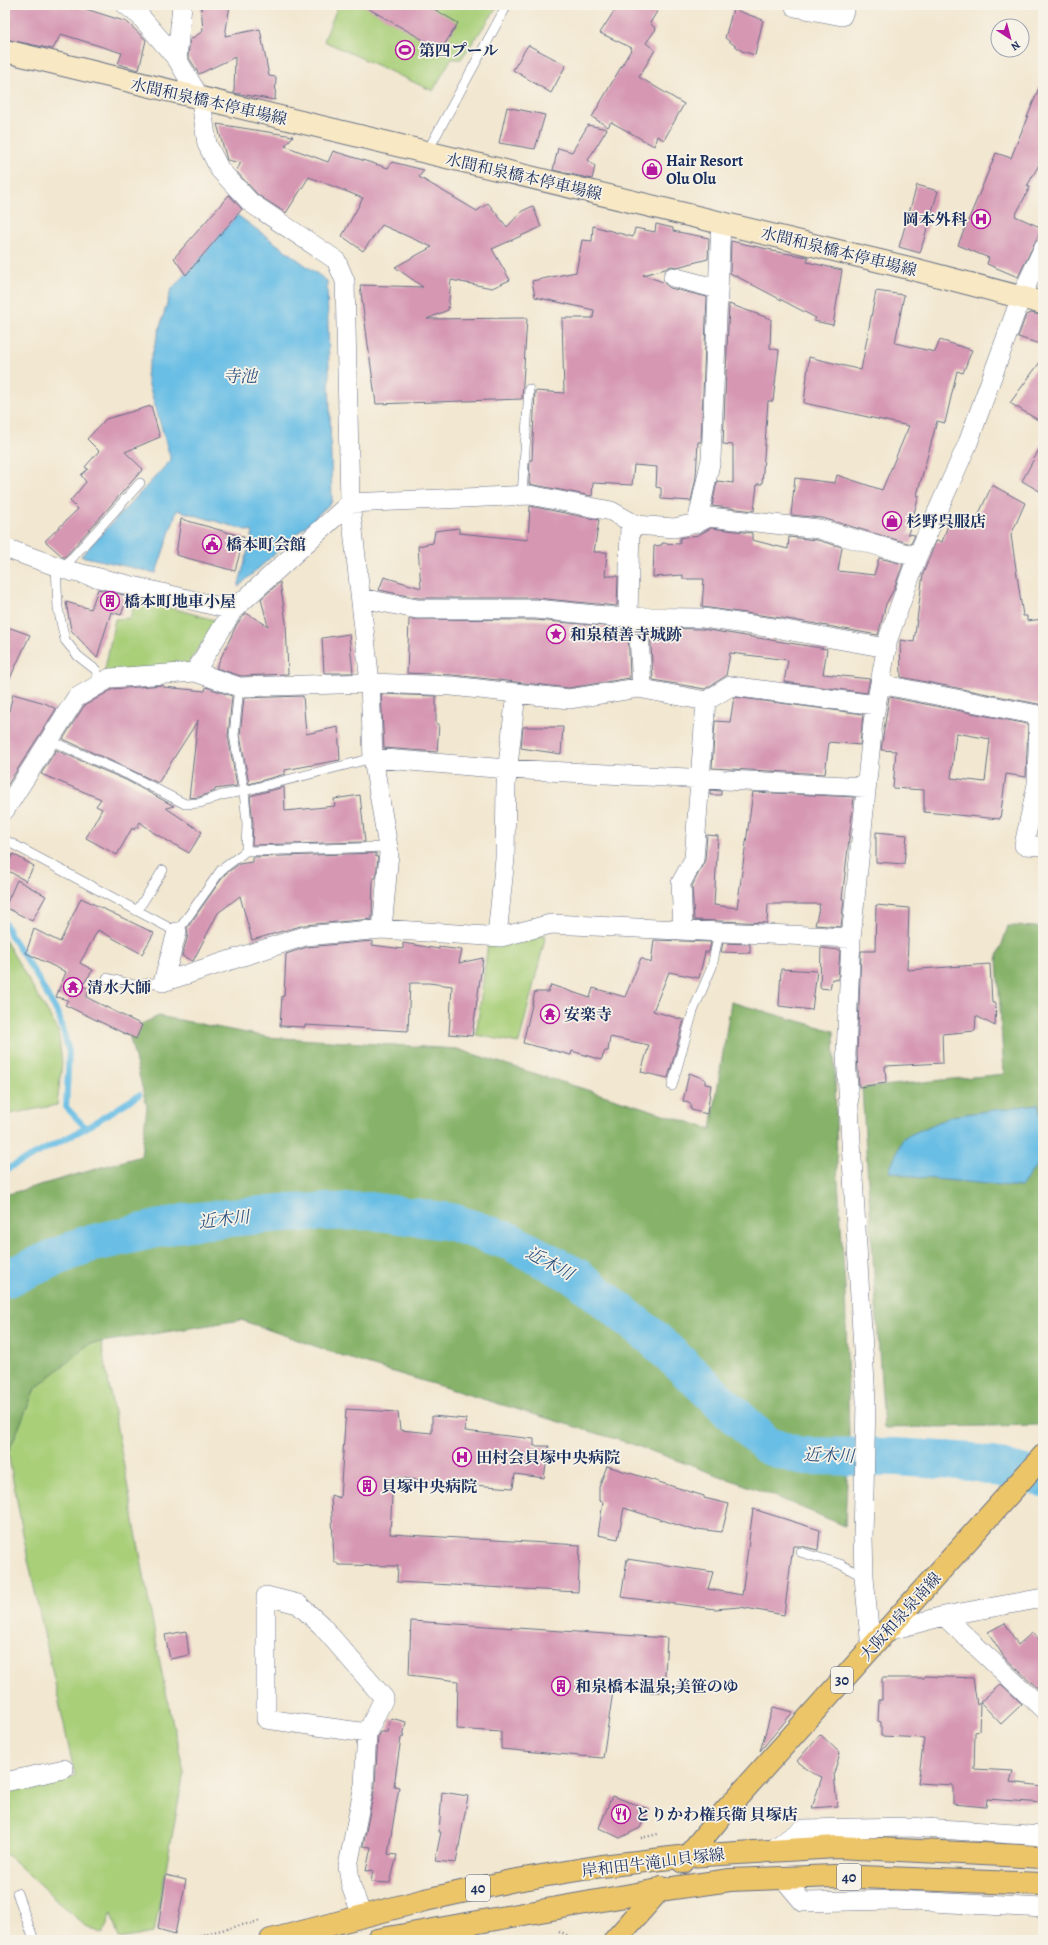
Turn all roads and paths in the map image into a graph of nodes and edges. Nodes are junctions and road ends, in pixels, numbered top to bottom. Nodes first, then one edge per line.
1 (126, 5) edge
2 (182, 5) edge
3 (507, 5) edge
4 (795, 5) edge
5 (846, 5) edge
6 (5, 51) edge
7 (177, 59) junction
8 (201, 100) junction
9 (427, 152) junction
10 (721, 222) junction
11 (1043, 249) edge
12 (673, 277) dead end
13 (718, 289) junction
14 (1021, 297) junction
15 (1043, 303) edge
16 (529, 389) dead end
17 (140, 483) dead end
18 (522, 495) junction
19 (350, 503) junction
20 (630, 522) junction
21 (697, 523) junction
22 (5, 548) edge
23 (917, 557) junction
24 (60, 567) junction
25 (361, 598) junction
26 (233, 610) junction
27 (633, 617) junction
28 (887, 648) junction
29 (196, 672) junction
30 (370, 683) junction
31 (99, 684) junction
32 (880, 684) junction
33 (239, 687) junction
34 (642, 688) junction
35 (516, 693) junction
36 (706, 701) junction
37 (876, 705) junction
38 (1041, 716) edge
39 (49, 740) junction
40 (373, 758) junction
41 (507, 769) junction
42 (701, 778) junction
43 (866, 787) junction
44 (244, 791) junction
45 (5, 810) edge
46 (5, 840) edge
47 (1043, 846) edge
48 (388, 847) junction
49 (246, 851) junction
50 (163, 870) dead end
51 (137, 911) junction
52 (382, 929) junction
53 (683, 930) junction
54 (177, 932) junction
55 (719, 932) junction
56 (497, 936) junction
57 (851, 938) junction
58 (108, 978) dead end
59 (163, 982) junction
60 (672, 1086) dead end
61 (1043, 1456) edge
62 (800, 1552) dead end
63 (864, 1577) junction
64 (1043, 1598) edge
65 (944, 1616) junction
66 (887, 1631) junction
67 (871, 1649) junction
68 (1043, 1709) edge
69 (367, 1733) junction
70 (64, 1769) dead end
71 (5, 1782) edge
72 (1041, 1850) edge
73 (688, 1856) junction
74 (782, 1877) junction
75 (1042, 1884) edge
76 (659, 1890) junction
77 (17, 1893) dead end
78 (1043, 1908) edge
79 (362, 1916) junction
80 (34, 1940) edge
81 (271, 1940) edge
82 (377, 1940) edge
83 (615, 1940) edge

1 - 7 street
2 - 7 street
3 - 9 lane
4 - 5 street
6 - 8 main road, 水間和泉橋本停車場線
7 - 8 street
8 - 9 main road, 水間和泉橋本停車場線
8 - 19 street
9 - 10 main road, 水間和泉橋本停車場線
10 - 13 street
10 - 14 main road, 水間和泉橋本停車場線
11 - 14 street
12 - 13 street
13 - 21 street
14 - 15 main road, 水間和泉橋本停車場線
14 - 23 street
16 - 18 lane
17 - 24 lane
18 - 19 street
18 - 20 street
19 - 25 street
19 - 26 street
20 - 21 street
20 - 27 street
21 - 23 street
22 - 24 street
23 - 28 street
24 - 26 street
24 - 31 lane
25 - 27 street
25 - 30 street
26 - 29 street
27 - 28 street
27 - 34 street
28 - 32 street
29 - 31 street
29 - 33 street
30 - 33 street
30 - 35 street
30 - 40 street
31 - 39 street
32 - 37 street
32 - 38 street
33 - 44 lane
34 - 35 street
34 - 36 street
35 - 41 street
36 - 37 street
36 - 42 street
37 - 43 street
38 - 47 street
39 - 44 lane
39 - 45 street
40 - 41 street
40 - 44 lane
40 - 48 street
41 - 42 street
41 - 56 street
42 - 43 street
42 - 53 street
43 - 57 street
44 - 49 lane
46 - 51 lane
48 - 49 lane
48 - 52 street
49 - 54 lane
50 - 51 lane
51 - 54 lane
52 - 56 street
52 - 59 street
53 - 55 street
53 - 56 street
54 - 59 street
55 - 57 street
55 - 60 lane
57 - 63 street
58 - 59 lane
61 - 66 main road, 大阪和泉泉南線 / 30
62 - 63 lane
63 - 67 street
64 - 65 street
65 - 66 street
65 - 68 street
66 - 67 main road, 大阪和泉泉南線 / 30
67 - 73 main road, 大阪和泉泉南線 / 30
69 - 69 street
69 - 79 street
70 - 71 street
72 - 73 main road, 岸和田牛滝山貝塚線 / 40
73 - 76 main road, 大阪和泉泉南線 / 30
73 - 79 main road, 岸和田牛滝山貝塚線 / 40
74 - 75 main road, 岸和田牛滝山貝塚線 / 40
74 - 76 main road, 岸和田牛滝山貝塚線 / 40
74 - 78 street
76 - 82 main road, 岸和田牛滝山貝塚線 / 40
76 - 83 main road, 大阪和泉泉南線 / 30
77 - 80 lane
79 - 81 main road, 岸和田牛滝山貝塚線 / 40

